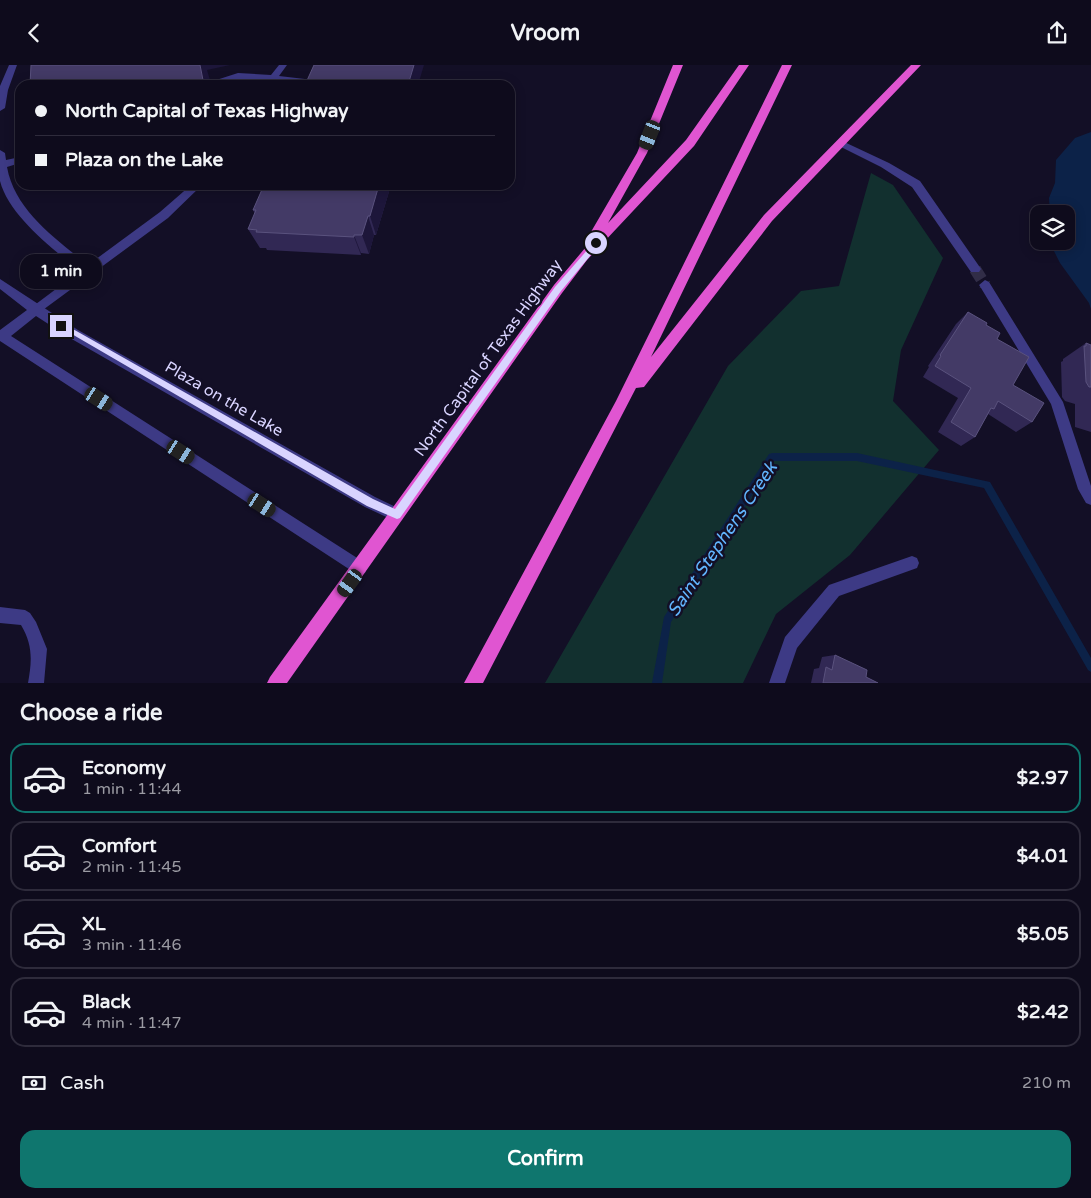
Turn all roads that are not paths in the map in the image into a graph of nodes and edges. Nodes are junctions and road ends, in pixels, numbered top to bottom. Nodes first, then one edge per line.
1 (24, 65) edge
2 (283, 65) edge
3 (678, 65) edge
4 (744, 65) edge
5 (787, 65) edge
6 (916, 65) edge
7 (12, 66) edge
8 (224, 80) edge
9 (265, 80) edge
10 (272, 80) edge
11 (1, 90) edge
12 (0, 108) edge
13 (840, 143) junction
14 (1, 159) edge
15 (15, 160) edge
16 (192, 190) edge
17 (583, 257) junction
18 (976, 269) tunnel mouth
19 (88, 272) junction
20 (0, 283) edge
21 (984, 285) tunnel mouth
22 (36, 310) junction
23 (1, 335) edge
24 (621, 405) junction
25 (1091, 498) edge
26 (397, 515) junction
27 (912, 563) dead end
28 (360, 568) junction
29 (0, 615) edge
30 (36, 683) edge
31 (276, 683) edge
32 (473, 683) edge
33 (777, 683) edge

1 - 7 street
2 - 10 street
3 - 17 highway
4 - 17 highway, North Capital of Texas Highway
5 - 24 highway
6 - 13 highway
7 - 11 street
8 - 9 street
11 - 12 street
13 - 18 street
13 - 24 highway
14 - 15 street
14 - 19 street
16 - 19 street
17 - 26 highway, North Capital of Texas Highway
19 - 22 street
20 - 22 street, Plaza on the Lake
21 - 25 street
22 - 23 street
22 - 26 street, Plaza on the Lake
23 - 28 street
24 - 32 highway
26 - 28 highway, North Capital of Texas Highway
27 - 33 street
28 - 31 highway, North Capital of Texas Highway
29 - 30 street

